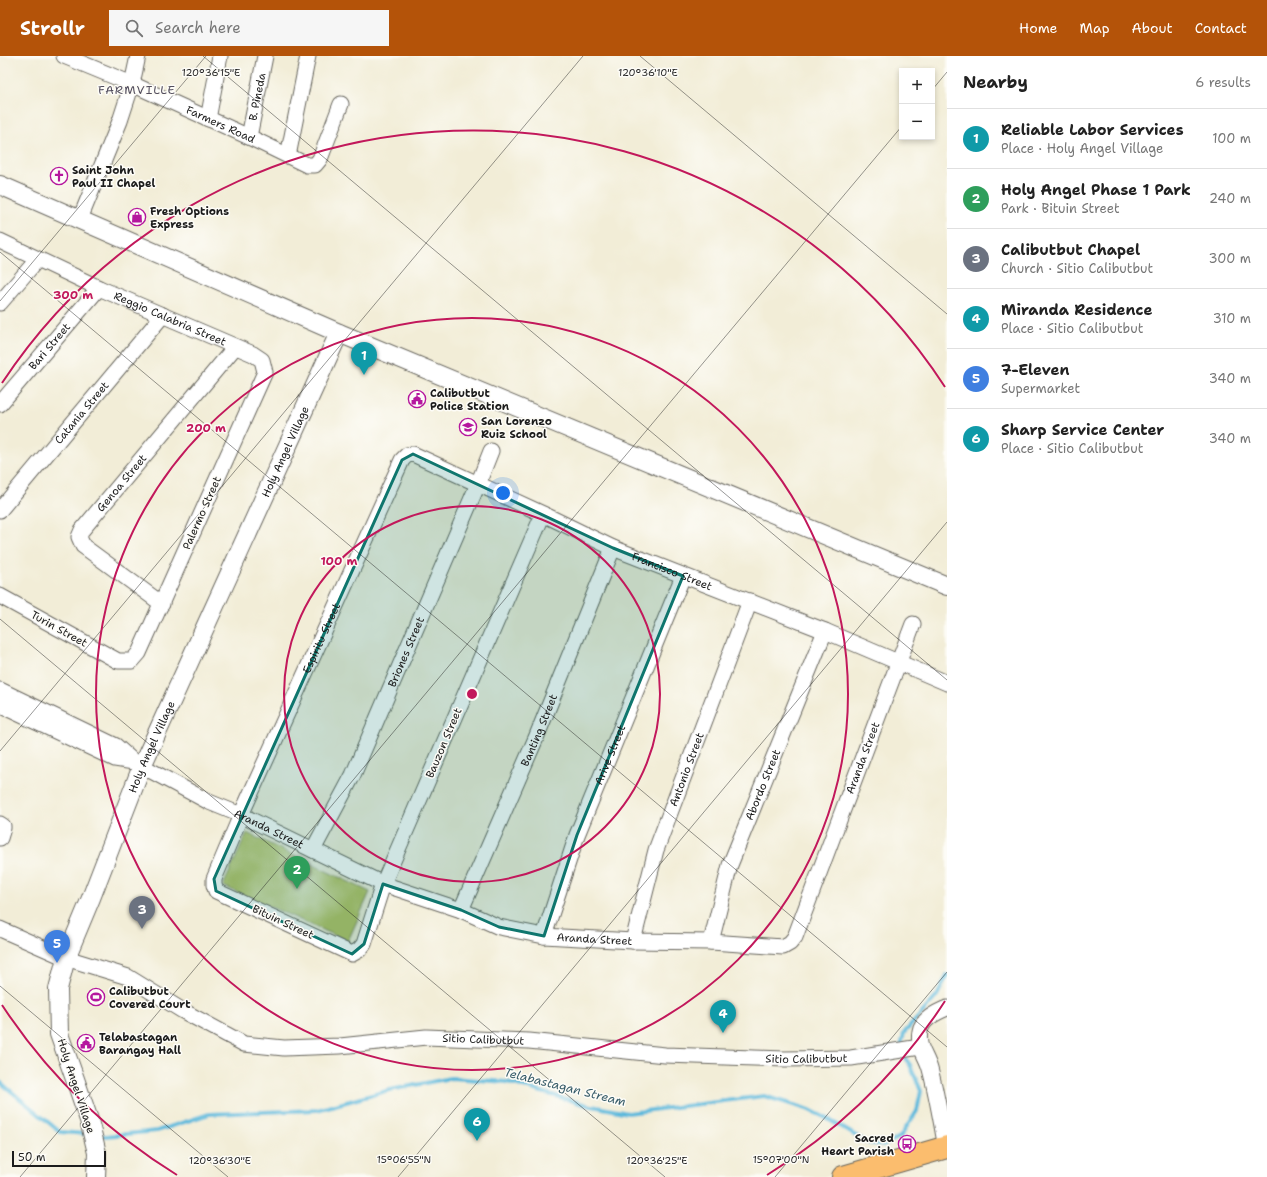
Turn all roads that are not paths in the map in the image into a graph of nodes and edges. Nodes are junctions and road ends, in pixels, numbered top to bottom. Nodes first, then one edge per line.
1 (138, 56) edge
2 (220, 56) edge
3 (265, 56) edge
4 (308, 56) edge
5 (71, 57) edge
6 (132, 84) junction
7 (341, 104) dead end
8 (208, 119) junction
9 (249, 137) junction
10 (288, 156) junction
11 (0, 185) edge
12 (80, 219) junction
13 (0, 241) edge
14 (37, 260) junction
15 (99, 288) junction
16 (0, 303) edge
17 (163, 315) junction
18 (339, 333) junction
19 (235, 347) junction
20 (253, 354) joint
21 (0, 404) edge
22 (491, 451) dead end
23 (402, 460) joint
24 (478, 484) junction
25 (0, 510) edge
26 (543, 514) junction
27 (613, 548) junction
28 (683, 576) junction
29 (947, 586) edge
30 (0, 596) edge
31 (750, 601) junction
32 (162, 604) junction
33 (913, 624) dead end
34 (825, 631) junction
35 (118, 661) joint
36 (898, 662) junction
37 (947, 683) edge
38 (0, 690) edge
39 (0, 705) edge
40 (138, 764) junction
41 (241, 815) junction
42 (0, 824) edge
43 (0, 838) edge
44 (313, 850) junction
45 (383, 884) junction
46 (461, 910) junction
47 (0, 929) edge
48 (544, 936) junction
49 (633, 941) junction
50 (711, 942) junction
51 (66, 958) junction
52 (947, 1008) edge
53 (916, 1048) junction
54 (947, 1148) edge
55 (96, 1177) edge
56 (842, 1177) edge

1 - 6 street
2 - 8 street
3 - 9 street, B. Pineda
4 - 10 street
5 - 6 street, Farmers Road
6 - 8 street, Farmers Road
6 - 12 street
7 - 10 street, Farmers Road
8 - 9 street, Farmers Road
9 - 10 street, Farmers Road
11 - 12 street
12 - 18 street
13 - 14 street, Reggio Calabria Street
14 - 15 street, Reggio Calabria Street
14 - 16 street
15 - 17 street, Reggio Calabria Street
15 - 21 street, Bari Street
17 - 19 street, Reggio Calabria Street
17 - 25 street, Catania Street
18 - 29 street
18 - 40 street, Holy Angel Village
19 - 20 street, Reggio Calabria Street
19 - 32 street, Genoa Street
20 - 32 street, Palermo Street
22 - 24 street, Briones Street
23 - 24 street, Francisco Street
23 - 41 street, Espiritu Street
24 - 26 street, Francisco Street
24 - 44 street, Briones Street
26 - 27 street, Francisco Street
26 - 45 street, Bauzon Street
27 - 28 street, Francisco Street
27 - 46 street, Banting Street
28 - 31 street, Francisco Street
28 - 48 street, Arive Street
30 - 35 street, Turin Street
31 - 34 street, Francisco Street
31 - 49 street, Antonio Street
32 - 35 street, Palermo Street
33 - 36 street, Aranda Street
34 - 36 street, Francisco Street
34 - 50 street, Abordo Street
36 - 37 street, Francisco Street
36 - 50 street, Aranda Street
38 - 40 street, Aranda Street
39 - 40 street, Aranda Street
40 - 41 street, Aranda Street
40 - 51 street, Holy Angel Village
41 - 44 street, Aranda Street
41 - 45 street, Bituin Street
42 - 43 street
44 - 45 street, Aranda Street
45 - 46 street, Aranda Street
46 - 48 street, Aranda Street
47 - 51 street, Sitio Calibutbut
48 - 49 street, Aranda Street
49 - 50 street, Aranda Street
51 - 53 street, Sitio Calibutbut
51 - 55 street, Holy Angel Village
52 - 53 street
53 - 54 street
54 - 56 highway

